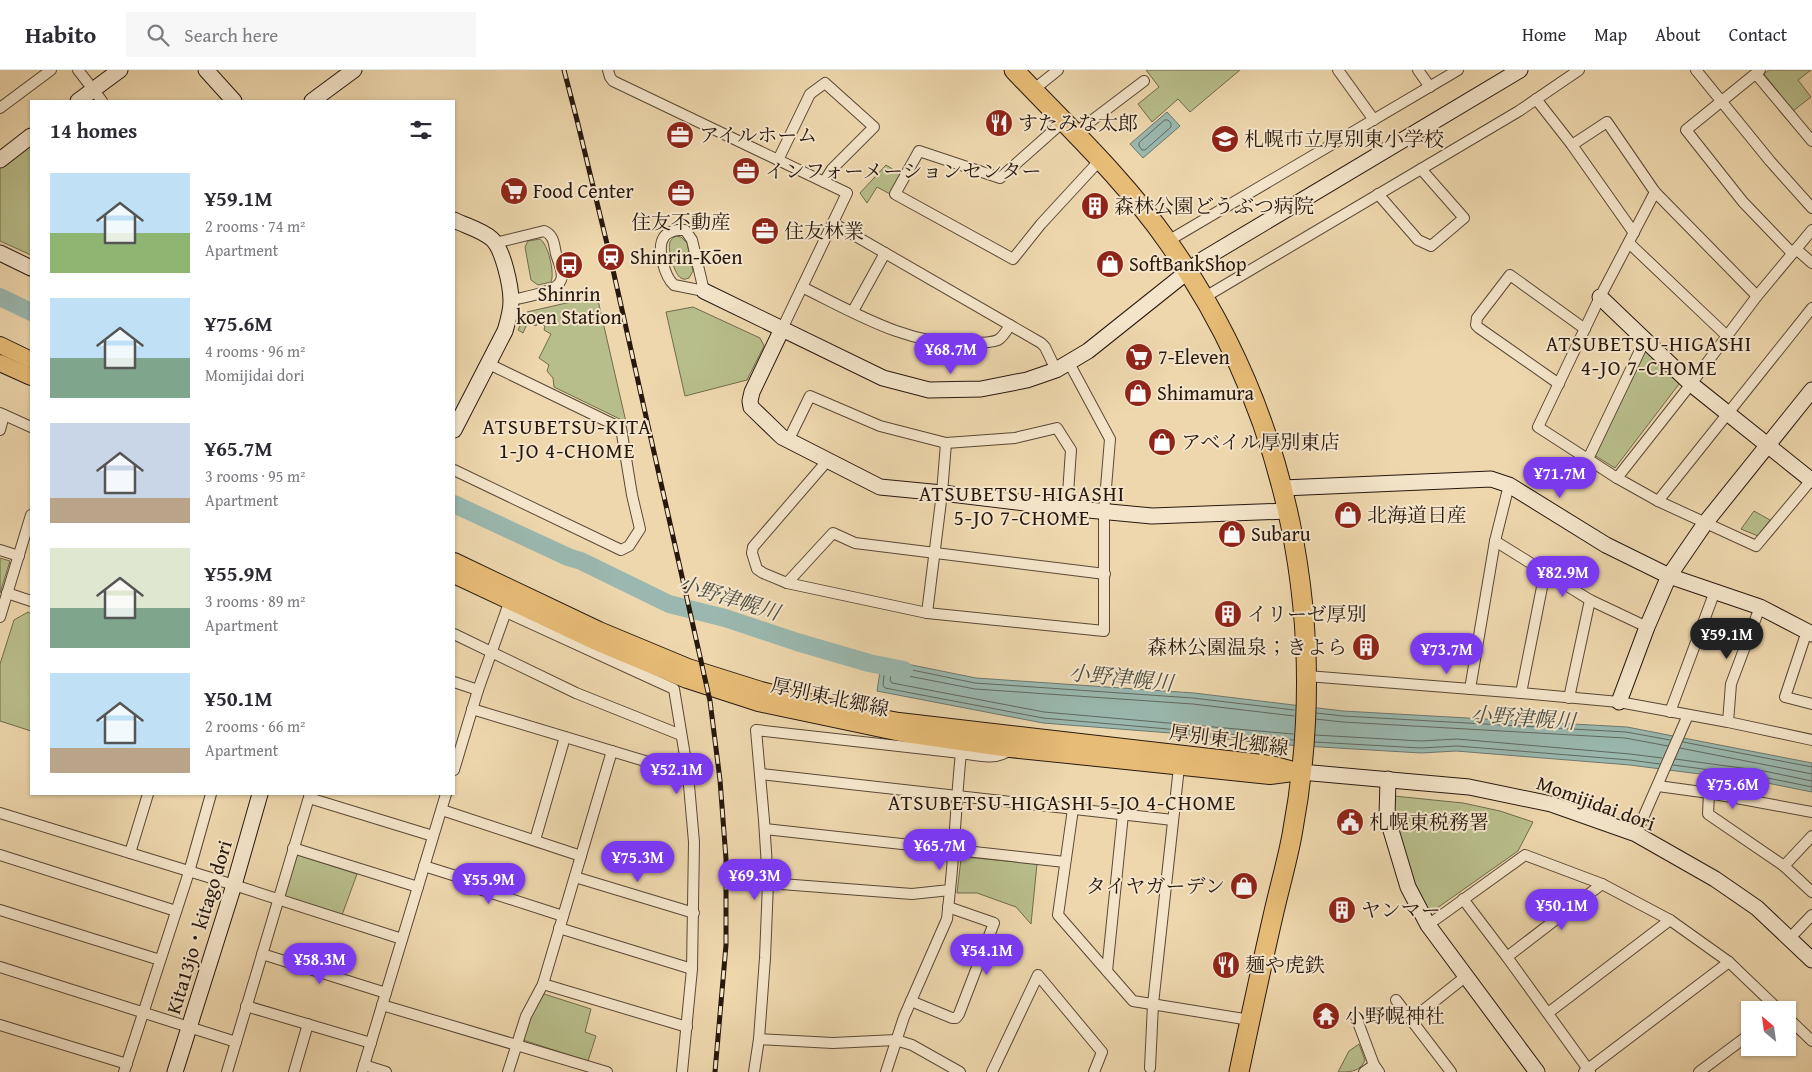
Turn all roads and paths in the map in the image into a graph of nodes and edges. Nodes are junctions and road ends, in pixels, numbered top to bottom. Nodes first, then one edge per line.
1 (51, 70) edge
2 (78, 70) edge
3 (120, 70) edge
4 (206, 70) edge
5 (354, 70) edge
6 (608, 70) edge
7 (1014, 70) edge
8 (1058, 70) edge
9 (1338, 70) edge
10 (1418, 70) edge
11 (1458, 70) edge
12 (1520, 70) edge
13 (1579, 70) edge
14 (1696, 70) edge
15 (1758, 72) edge
16 (1144, 81) dead end
17 (1430, 87) junction
18 (1033, 90) junction
19 (0, 93) edge
20 (98, 96) edge
21 (1536, 99) junction
22 (82, 100) edge
23 (233, 100) edge
24 (313, 100) edge
25 (9, 101) junction
26 (1722, 102) junction
27 (0, 108) edge
28 (1374, 120) junction
29 (1069, 128) junction
30 (30, 137) edge
31 (1812, 141) edge
32 (1572, 145) junction
33 (0, 160) edge
34 (778, 160) junction
35 (1100, 160) junction
36 (1421, 169) junction
37 (824, 182) junction
38 (1655, 192) junction
39 (1378, 194) junction
40 (1812, 208) edge
41 (455, 220) edge
42 (833, 223) junction
43 (1812, 230) edge
44 (1632, 238) junction
45 (1168, 241) junction
46 (495, 243) junction
47 (1794, 251) junction
48 (0, 253) edge
49 (885, 253) junction
50 (1812, 263) edge
51 (30, 268) edge
52 (1188, 271) junction
53 (802, 287) junction
54 (704, 291) junction
55 (1757, 296) junction
56 (1205, 297) junction
57 (1600, 297) junction
58 (512, 300) junction
59 (1812, 308) edge
60 (853, 311) junction
61 (1010, 325) junction
62 (782, 328) junction
63 (1585, 329) junction
64 (1728, 337) junction
65 (1645, 340) junction
66 (0, 345) edge
67 (30, 360) edge
68 (0, 363) edge
69 (489, 364) junction
70 (1062, 366) junction
71 (30, 377) edge
72 (1558, 384) junction
73 (1691, 384) junction
74 (1812, 390) edge
75 (2, 414) edge
76 (1729, 414) junction
77 (30, 427) edge
78 (455, 428) edge
79 (0, 430) edge
80 (788, 440) junction
81 (946, 443) junction
82 (1768, 446) junction
83 (1588, 458) junction
84 (828, 460) junction
85 (455, 470) edge
86 (1617, 478) junction
87 (1812, 479) edge
88 (1509, 485) junction
89 (1283, 488) junction
90 (942, 493) junction
91 (1658, 501) junction
92 (1067, 508) junction
93 (1288, 511) junction
94 (1104, 512) junction
95 (30, 518) edge
96 (1706, 522) junction
97 (1495, 541) junction
98 (0, 550) edge
99 (934, 554) junction
100 (19, 556) junction
101 (455, 561) edge
102 (1545, 572) junction
103 (1105, 574) junction
104 (455, 576) edge
105 (1669, 576) junction
106 (788, 583) junction
107 (1715, 591) junction
108 (8, 593) junction
109 (1590, 600) junction
110 (30, 601) edge
111 (508, 606) junction
112 (1760, 607) junction
113 (927, 613) junction
114 (0, 617) edge
115 (1647, 627) junction
116 (1810, 633) edge
117 (455, 634) edge
118 (492, 653) junction
119 (455, 682) edge
120 (1307, 682) junction
121 (1470, 689) junction
122 (478, 690) junction
123 (1521, 693) junction
124 (1569, 698) junction
125 (1619, 702) junction
126 (1812, 704) edge
127 (472, 709) junction
128 (1670, 712) junction
129 (1688, 715) junction
130 (1728, 722) junction
131 (682, 735) junction
132 (459, 737) edge
133 (565, 737) junction
134 (1812, 740) edge
135 (1010, 749) junction
136 (612, 751) junction
137 (961, 754) junction
138 (455, 763) edge
139 (1179, 767) junction
140 (1301, 772) junction
141 (688, 774) junction
142 (761, 774) junction
143 (1388, 779) junction
144 (1658, 786) junction
145 (1709, 793) junction
146 (148, 795) edge
147 (211, 795) edge
148 (260, 795) edge
149 (446, 795) edge
150 (956, 795) junction
151 (309, 796) edge
152 (1074, 809) junction
153 (442, 810) junction
154 (1812, 812) edge
155 (0, 813) edge
156 (1123, 814) junction
157 (1173, 820) junction
158 (765, 829) junction
159 (1636, 834) junction
160 (433, 836) junction
161 (1812, 836) edge
162 (535, 840) junction
163 (293, 848) junction
164 (955, 849) junction
165 (130, 853) junction
166 (0, 855) edge
167 (581, 856) junction
168 (1066, 862) junction
169 (424, 866) junction
170 (1784, 866) junction
171 (188, 872) junction
172 (574, 877) junction
173 (768, 883) junction
174 (1602, 884) junction
175 (234, 885) junction
176 (418, 887) junction
177 (950, 890) junction
178 (1812, 892) edge
179 (278, 899) junction
180 (1463, 899) junction
181 (948, 907) junction
182 (0, 910) edge
183 (176, 911) junction
184 (694, 913) junction
185 (1812, 915) edge
186 (563, 916) junction
187 (1670, 920) junction
188 (1428, 925) junction
189 (559, 928) junction
190 (1790, 938) junction
191 (402, 939) junction
192 (262, 954) junction
193 (1507, 957) junction
194 (160, 960) junction
195 (1812, 960) edge
196 (1729, 962) junction
197 (0, 967) edge
198 (692, 969) junction
199 (1107, 971) junction
200 (1465, 977) junction
201 (543, 984) junction
202 (386, 992) junction
203 (1396, 1000) dead end
204 (910, 1001) junction
205 (1770, 1001) edge
206 (1153, 1004) junction
207 (382, 1005) junction
208 (246, 1006) junction
209 (1548, 1013) junction
210 (143, 1014) junction
211 (1356, 1017) dead end
212 (1250, 1020) junction
213 (1411, 1020) junction
214 (308, 1024) junction
215 (0, 1025) edge
216 (1796, 1026) edge
217 (688, 1027) junction
218 (189, 1028) junction
219 (759, 1038) junction
220 (896, 1040) junction
221 (1741, 1041) edge
222 (1812, 1041) edge
223 (236, 1042) junction
224 (371, 1043) junction
225 (516, 1045) junction
226 (126, 1068) edge
227 (1150, 1068) dead end
228 (1377, 1068) edge
229 (363, 1069) edge
230 (953, 1070) edge
231 (1587, 1071) edge
232 (175, 1072) edge
233 (226, 1072) edge
234 (294, 1072) edge
235 (386, 1072) edge
236 (508, 1072) edge
237 (606, 1072) edge
238 (682, 1072) edge
239 (754, 1072) edge
240 (886, 1072) edge
241 (992, 1072) edge
242 (1094, 1072) edge
243 (1239, 1072) edge
244 (1364, 1072) edge
245 (1451, 1072) edge
246 (1537, 1072) edge
247 (1699, 1072) edge

1 - 25 street
2 - 20 street
3 - 20 street
4 - 23 street
5 - 24 street
6 - 34 street
7 - 18 highway
8 - 18 street
9 - 28 street
10 - 17 street
11 - 17 street
12 - 52 street
13 - 21 street
14 - 26 street
15 - 26 street
15 - 31 street
16 - 29 street
17 - 28 street
18 - 29 highway
19 - 25 street
20 - 22 street
21 - 32 street
21 - 36 street
25 - 27 street
26 - 40 street
26 - 47 street
28 - 45 street
29 - 35 highway
29 - 35 street
30 - 33 street
32 - 38 street
32 - 44 street
34 - 37 street
34 - 37 street
35 - 45 highway
36 - 39 street
36 - 39 street
37 - 42 street
38 - 44 street
38 - 55 street
39 - 56 street
41 - 46 street
42 - 49 street
42 - 53 street
43 - 47 street
44 - 57 street
44 - 64 street
45 - 52 highway
46 - 58 street
46 - 58 street
47 - 50 street
47 - 55 street
48 - 51 street
49 - 60 street
49 - 61 street
52 - 56 highway
52 - 70 street
53 - 60 street
53 - 62 street
54 - 54 street
54 - 62 street
55 - 64 street
56 - 89 highway
57 - 63 street
57 - 65 street
58 - 69 street
59 - 76 street
60 - 61 street
61 - 70 street
62 - 70 street
62 - 80 street
63 - 72 street
63 - 72 street
64 - 73 street
65 - 73 street
65 - 83 street
66 - 67 main road
68 - 71 main road
69 - 78 street
69 - 85 street
70 - 94 street
72 - 83 street
73 - 76 street
73 - 86 street
74 - 82 street
75 - 77 street
75 - 79 street
76 - 82 street
76 - 91 street
80 - 81 street
80 - 84 street
81 - 90 street
81 - 92 street
82 - 87 street
82 - 96 street
83 - 86 street
84 - 90 street
84 - 106 street
86 - 91 street
87 - 96 street
88 - 89 street
88 - 97 street
88 - 105 street
89 - 93 highway
90 - 92 street
90 - 99 street
91 - 96 street
92 - 94 street
93 - 94 street
93 - 120 highway
94 - 103 street
95 - 100 street
96 - 105 street
97 - 102 street
97 - 121 street
98 - 100 street
99 - 103 street
99 - 106 street
99 - 113 street
100 - 108 street
101 - 140 main road, 厚別東北郷線
102 - 109 street
102 - 123 street
103 - 113 street
104 - 111 main road, 厚別東北郷線
105 - 107 street
105 - 115 street
106 - 113 street
107 - 112 street
107 - 128 street
108 - 110 street
108 - 114 street
109 - 115 street
109 - 124 street
111 - 118 street
111 - 131 street
111 - 135 main road, 厚別東北郷線
112 - 116 street
112 - 130 street
115 - 125 street
116 - 126 street
117 - 118 street
118 - 122 street
118 - 131 street
119 - 122 street
120 - 121 street
120 - 140 highway
121 - 123 street
122 - 127 street
123 - 124 street
124 - 125 street
125 - 128 street
127 - 132 street
127 - 133 street
128 - 129 street
129 - 130 street
129 - 144 street
130 - 134 street
131 - 141 street
132 - 138 street
133 - 136 street
133 - 162 street
135 - 137 street
135 - 139 main road, 厚別東北郷線
136 - 141 street
136 - 167 street
137 - 142 street
137 - 150 street
139 - 140 main road, 厚別東北郷線
139 - 157 street
140 - 143 street, Momijidai dori
140 - 212 highway
141 - 184 street
142 - 150 street
142 - 158 street
143 - 159 street, Momijidai dori
143 - 188 street
144 - 145 street
144 - 159 street
145 - 154 street
145 - 170 street
146 - 165 street
147 - 171 street
148 - 175 street, Kita13jo・kitago dori
149 - 153 street
150 - 152 street
150 - 164 street
151 - 160 street
151 - 163 street
152 - 156 street
152 - 168 street
153 - 160 street
153 - 162 street
155 - 165 street
156 - 157 street
156 - 199 street
157 - 206 street
158 - 164 street
158 - 173 street
159 - 190 street, Momijidai dori
160 - 169 street
161 - 170 street
162 - 167 street
163 - 176 street
163 - 179 street
164 - 168 street
164 - 177 street
165 - 171 street
166 - 183 street
167 - 172 street
168 - 199 street
169 - 176 street
169 - 186 street
170 - 178 street
171 - 175 street
171 - 183 street
172 - 184 street
172 - 186 street
173 - 177 street
173 - 219 street
174 - 180 street
174 - 187 street
174 - 193 street
175 - 179 street
175 - 218 street, Kita13jo・kitago dori
176 - 191 street
177 - 181 street
179 - 191 street
179 - 192 street
180 - 188 street
180 - 193 street
181 - 204 street
181 - 204 street
182 - 194 street
183 - 194 street
184 - 198 street
185 - 190 street
186 - 189 street
187 - 196 street
187 - 209 street
188 - 200 street
189 - 198 street
189 - 201 street
190 - 195 street, Momijidai dori
191 - 202 street
192 - 202 street
192 - 208 street
193 - 209 street
194 - 210 street
196 - 205 street
196 - 231 street
197 - 210 street
198 - 217 street
199 - 206 street
200 - 213 street
200 - 246 street
201 - 217 street
201 - 225 street
202 - 207 street
203 - 213 street
204 - 220 street
206 - 212 street
206 - 227 street
207 - 224 street
207 - 225 street
208 - 214 street
208 - 223 street
209 - 231 street
210 - 218 street
210 - 226 street
211 - 228 street
212 - 243 highway
213 - 245 street
214 - 224 street
214 - 234 street
215 - 226 street
216 - 222 street
217 - 238 street
218 - 223 street
218 - 232 street, Kita13jo・kitago dori
219 - 220 street
219 - 239 street
220 - 230 street
220 - 240 street
221 - 247 street
223 - 233 street
224 - 229 street
225 - 236 street
225 - 237 street
228 - 244 street
229 - 235 street
241 - 242 street

